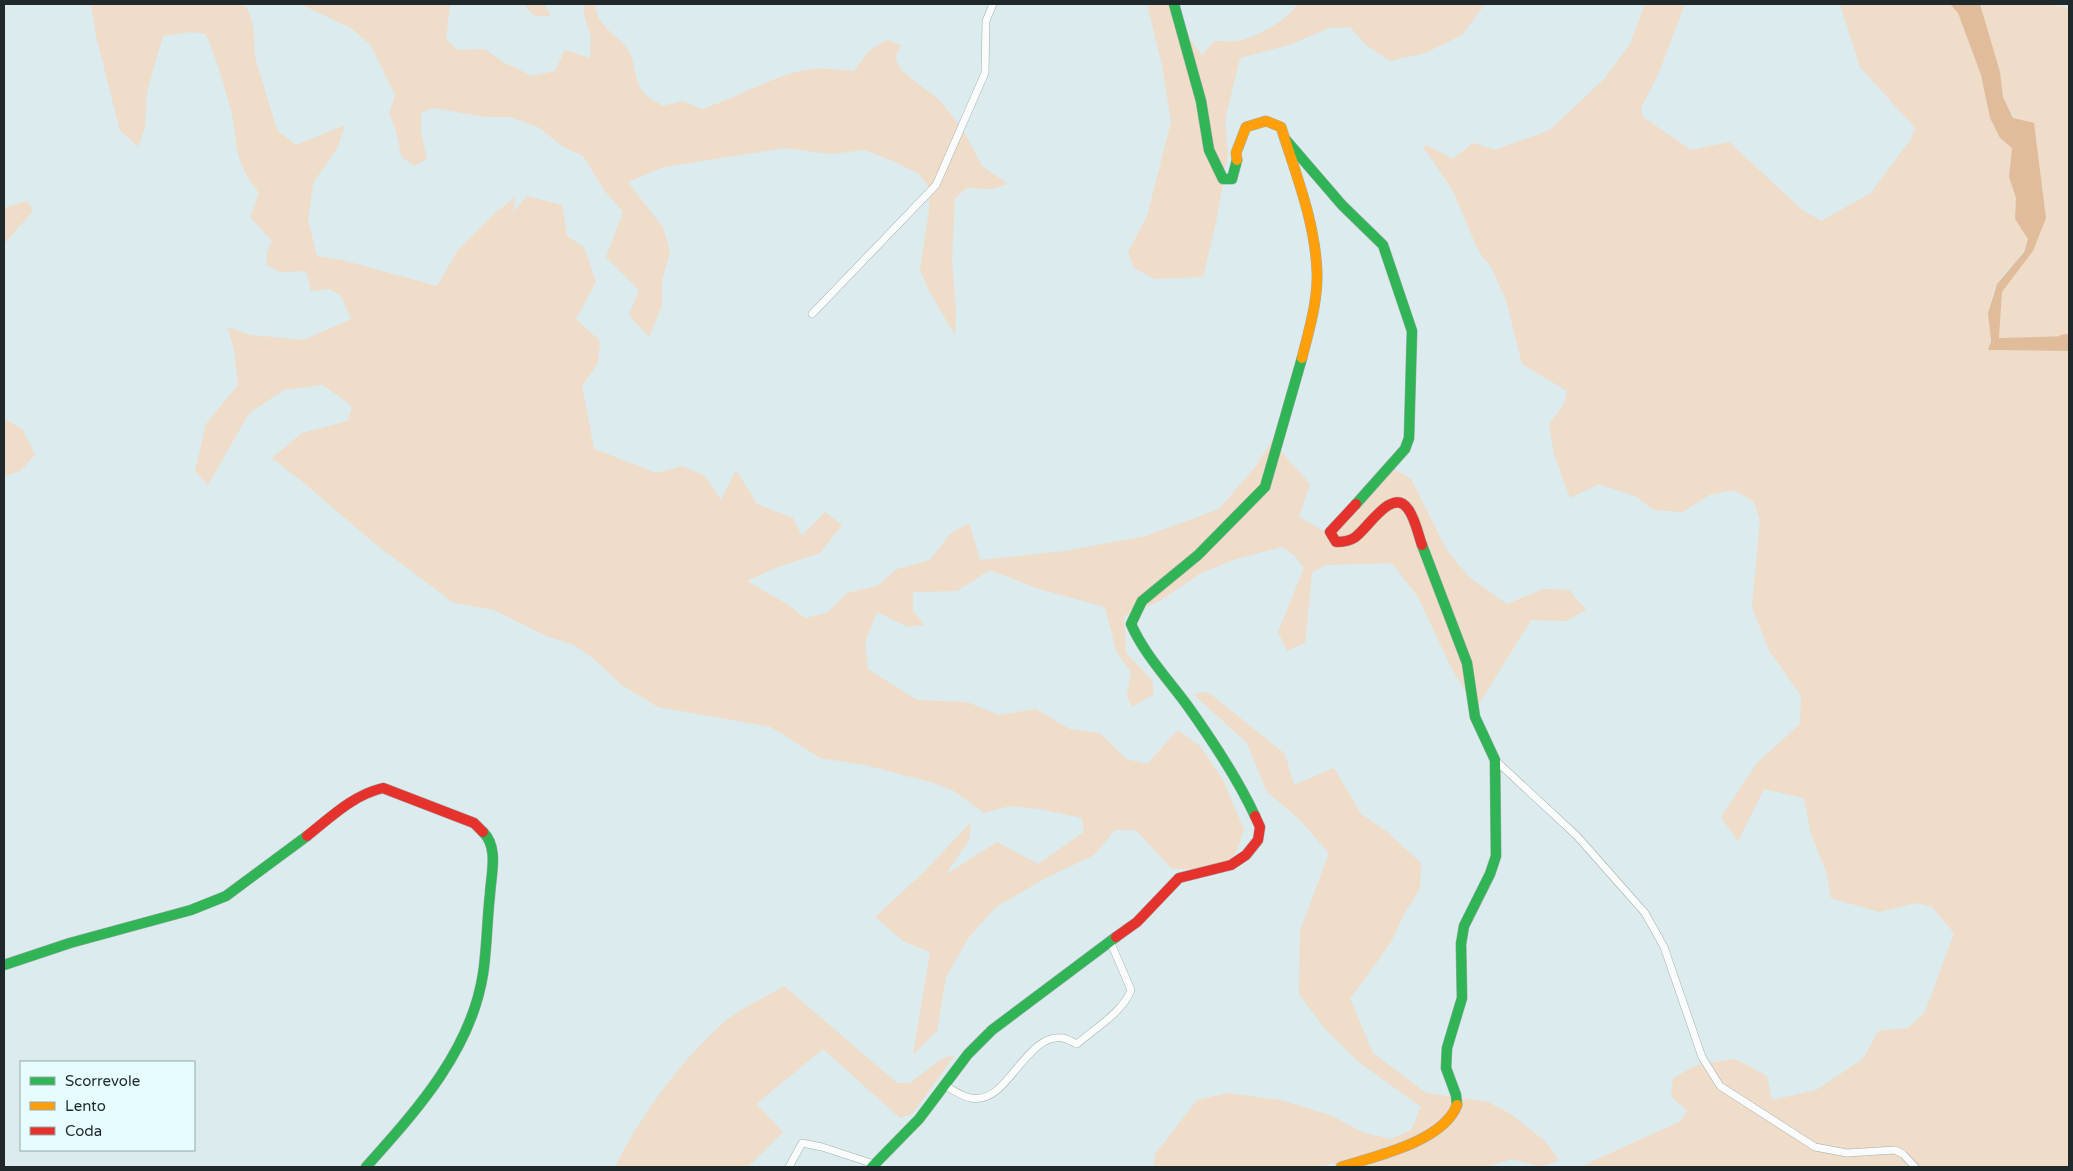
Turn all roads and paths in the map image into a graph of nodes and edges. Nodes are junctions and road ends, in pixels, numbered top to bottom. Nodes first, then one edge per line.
1 (993, 4) edge
2 (1174, 4) edge
3 (1285, 140) junction
4 (812, 314) dead end
5 (1495, 760) junction
6 (1110, 941) junction
7 (4, 965) edge
8 (944, 1085) junction
9 (873, 1166) edge
10 (366, 1167) edge
11 (789, 1167) edge
12 (1341, 1167) edge
13 (1915, 1167) edge

1 - 4 street
2 - 3 street
3 - 5 street
3 - 6 street
5 - 12 street
5 - 13 street
6 - 8 street
6 - 8 street
7 - 10 street
8 - 9 street
9 - 11 street

